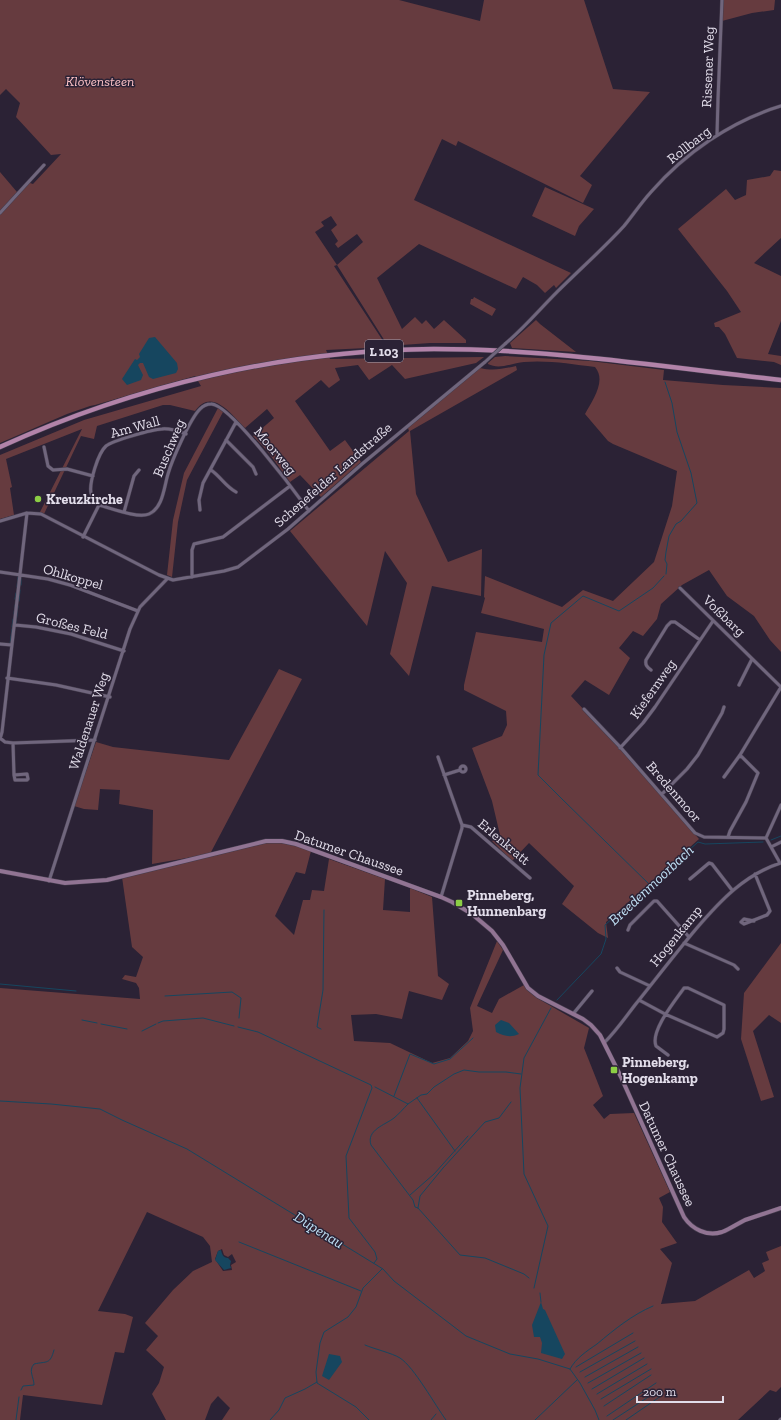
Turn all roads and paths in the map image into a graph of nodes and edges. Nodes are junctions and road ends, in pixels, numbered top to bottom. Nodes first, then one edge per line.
1 (722, 0) edge
2 (781, 106) edge
3 (718, 135) junction
4 (44, 164) dead end
5 (0, 213) edge
6 (627, 223) joint
7 (781, 380) edge
8 (222, 408) joint
9 (236, 422) junction
10 (186, 434) junction
11 (226, 440) junction
12 (0, 447) edge
13 (44, 447) dead end
14 (139, 470) dead end
15 (211, 470) junction
16 (256, 474) dead end
17 (94, 476) junction
18 (290, 486) junction
19 (236, 492) dead end
20 (99, 505) junction
21 (200, 510) dead end
22 (309, 511) junction
23 (124, 512) junction
24 (26, 513) junction
25 (0, 521) edge
26 (83, 537) junction
27 (0, 572) edge
28 (20, 575) junction
29 (192, 577) junction
30 (167, 579) junction
31 (680, 588) dead end
32 (138, 610) junction
33 (713, 621) junction
34 (14, 625) junction
35 (700, 640) junction
36 (0, 644) edge
37 (12, 645) junction
38 (124, 651) junction
39 (752, 659) junction
40 (651, 670) dead end
41 (7, 678) junction
42 (739, 685) dead end
43 (781, 687) edge
44 (110, 697) junction
45 (584, 708) dead end
46 (724, 708) dead end
47 (0, 739) edge
48 (95, 740) junction
49 (13, 743) junction
50 (620, 748) junction
51 (740, 755) junction
52 (438, 757) dead end
53 (460, 770) dead end
54 (14, 775) dead end
55 (444, 775) junction
56 (724, 777) dead end
57 (662, 794) junction
58 (781, 805) edge
59 (462, 825) junction
60 (728, 837) junction
61 (766, 838) junction
62 (781, 842) edge
63 (771, 847) junction
64 (780, 863) edge
65 (0, 871) edge
66 (755, 874) junction
67 (530, 878) dead end
68 (690, 879) dead end
69 (49, 881) junction
70 (732, 890) junction
71 (441, 897) junction
72 (754, 921) dead end
73 (628, 930) dead end
74 (689, 937) junction
75 (684, 943) junction
76 (617, 968) dead end
77 (738, 968) dead end
78 (650, 986) junction
79 (592, 991) dead end
80 (639, 1000) junction
81 (572, 1014) junction
82 (665, 1014) junction
83 (604, 1043) junction
84 (668, 1055) dead end
85 (781, 1208) edge

1 - 3 street, Rissener Weg
2 - 3 street, Rollbarg
3 - 6 street, Rollbarg
4 - 5 street
6 - 22 street, Schenefelder Landstraße, bridge
7 - 12 main road, L 103
8 - 9 street, Moorweg
8 - 10 street, Buschweg
9 - 11 street
9 - 18 street, Moorweg
10 - 17 street, Am Wall
10 - 23 street, Buschweg
11 - 15 street
11 - 16 street
13 - 17 street
14 - 23 street, Buschweg
15 - 19 street
15 - 21 street
17 - 20 street, Am Wall
18 - 22 street, Moorweg
18 - 29 street
20 - 23 street, Buschweg
20 - 26 street
22 - 29 street, Schenefelder Landstraße
24 - 25 street, Schenefelder Landstraße
24 - 26 street, Schenefelder Landstraße
24 - 28 street
26 - 30 street, Schenefelder Landstraße
27 - 28 street, Ohlkoppel
28 - 32 street, Ohlkoppel
28 - 34 street
29 - 30 street, Schenefelder Landstraße
30 - 32 street, Waldenauer Weg
31 - 33 street, Voßbarg
32 - 38 street, Waldenauer Weg
33 - 35 street, Kiefernweg
33 - 39 street, Voßbarg
34 - 37 street
34 - 38 street, Großes Feld
35 - 40 street, Kiefernweg
35 - 50 street, Kiefernweg
36 - 37 street
37 - 41 street
38 - 44 street, Waldenauer Weg
39 - 42 street
39 - 43 street, Voßbarg
41 - 44 street
41 - 47 street
43 - 51 street
44 - 48 street, Waldenauer Weg
45 - 50 street, Bredenmoor
46 - 57 street
47 - 49 street
48 - 49 street
48 - 69 street, Waldenauer Weg
49 - 54 street
50 - 57 street, Bredenmoor
51 - 56 street
51 - 60 street
52 - 55 street
53 - 55 street
55 - 59 street
57 - 60 street, Bredenmoor
58 - 61 street
59 - 67 street, Erlenkratt
59 - 71 street
60 - 61 street, Bredenmoor
61 - 63 street
62 - 63 street
63 - 64 street
64 - 66 street, Hogenkamp
65 - 69 street, Datumer Chaussee
66 - 70 street, Hogenkamp
66 - 72 street
68 - 70 street
69 - 71 street, Datumer Chaussee
70 - 74 street, Hogenkamp
71 - 81 street, Datumer Chaussee
73 - 74 street
74 - 75 street, Hogenkamp
75 - 77 street
75 - 78 street, Hogenkamp
76 - 78 street
78 - 80 street, Hogenkamp
79 - 81 street
80 - 82 street
80 - 83 street, Hogenkamp
81 - 83 street, Datumer Chaussee
82 - 82 street
82 - 84 street
83 - 85 street, Datumer Chaussee

